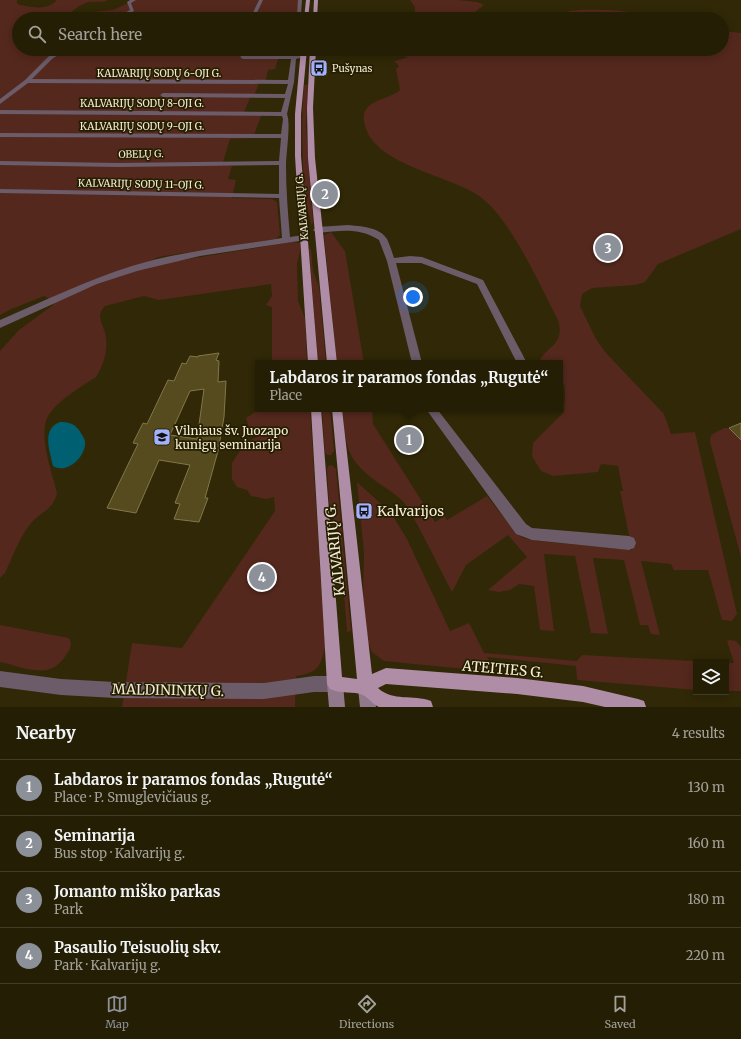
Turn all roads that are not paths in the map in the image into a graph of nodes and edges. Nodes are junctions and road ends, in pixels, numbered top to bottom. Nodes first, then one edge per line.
1 (134, 0) edge
2 (262, 0) edge
3 (300, 0) edge
4 (308, 0) edge
5 (316, 0) edge
6 (128, 12) edge
7 (256, 12) edge
8 (299, 12) edge
9 (307, 12) edge
10 (315, 12) edge
11 (53, 56) edge
12 (313, 56) edge
13 (242, 57) dead end
14 (303, 57) joint
15 (294, 58) junction
16 (27, 81) junction
17 (291, 82) junction
18 (163, 95) dead end
19 (287, 96) junction
20 (0, 102) edge
21 (0, 112) edge
22 (284, 114) junction
23 (0, 135) edge
24 (284, 136) junction
25 (0, 163) edge
26 (282, 163) junction
27 (0, 191) edge
28 (282, 196) junction
29 (317, 230) junction
30 (303, 235) junction
31 (286, 240) junction
32 (391, 261) junction
33 (0, 324) edge
34 (313, 360) edge
35 (332, 360) edge
36 (416, 360) edge
37 (520, 360) edge
38 (316, 412) edge
39 (337, 412) edge
40 (433, 412) edge
41 (629, 543) dead end
42 (0, 679) edge
43 (335, 684) junction
44 (366, 688) junction
45 (337, 707) edge
46 (368, 707) edge
47 (425, 707) edge
48 (638, 707) edge

1 - 6 street
2 - 7 street
3 - 8 street
4 - 9 main road
5 - 10 main road
11 - 16 street
12 - 29 main road, KALVARIJŲ G.
13 - 15 street
14 - 15 street
14 - 30 main road, KALVARIJŲ G.
15 - 17 street
16 - 17 street, KALVARIJŲ SODŲ 6-OJI G.
16 - 20 street
17 - 19 street
18 - 19 street
19 - 22 street
21 - 22 street, KALVARIJŲ SODŲ 8-OJI G.
22 - 24 street
23 - 24 street, KALVARIJŲ SODŲ 9-OJI G.
24 - 26 street
25 - 26 street, OBELŲ G.
26 - 28 street
27 - 28 street, KALVARIJŲ SODŲ 11-OJI G.
28 - 31 street
29 - 30 main road
29 - 32 street
29 - 35 main road, KALVARIJŲ G.
30 - 31 street
30 - 34 main road, KALVARIJŲ G.
31 - 33 street
32 - 36 street
32 - 37 street
38 - 43 main road, KALVARIJŲ G.
39 - 44 main road, KALVARIJŲ G.
40 - 41 street
42 - 43 street, MALDININKŲ G.
43 - 44 main road
43 - 45 main road
44 - 46 main road
44 - 47 main road
44 - 48 main road, ATEITIES G.

